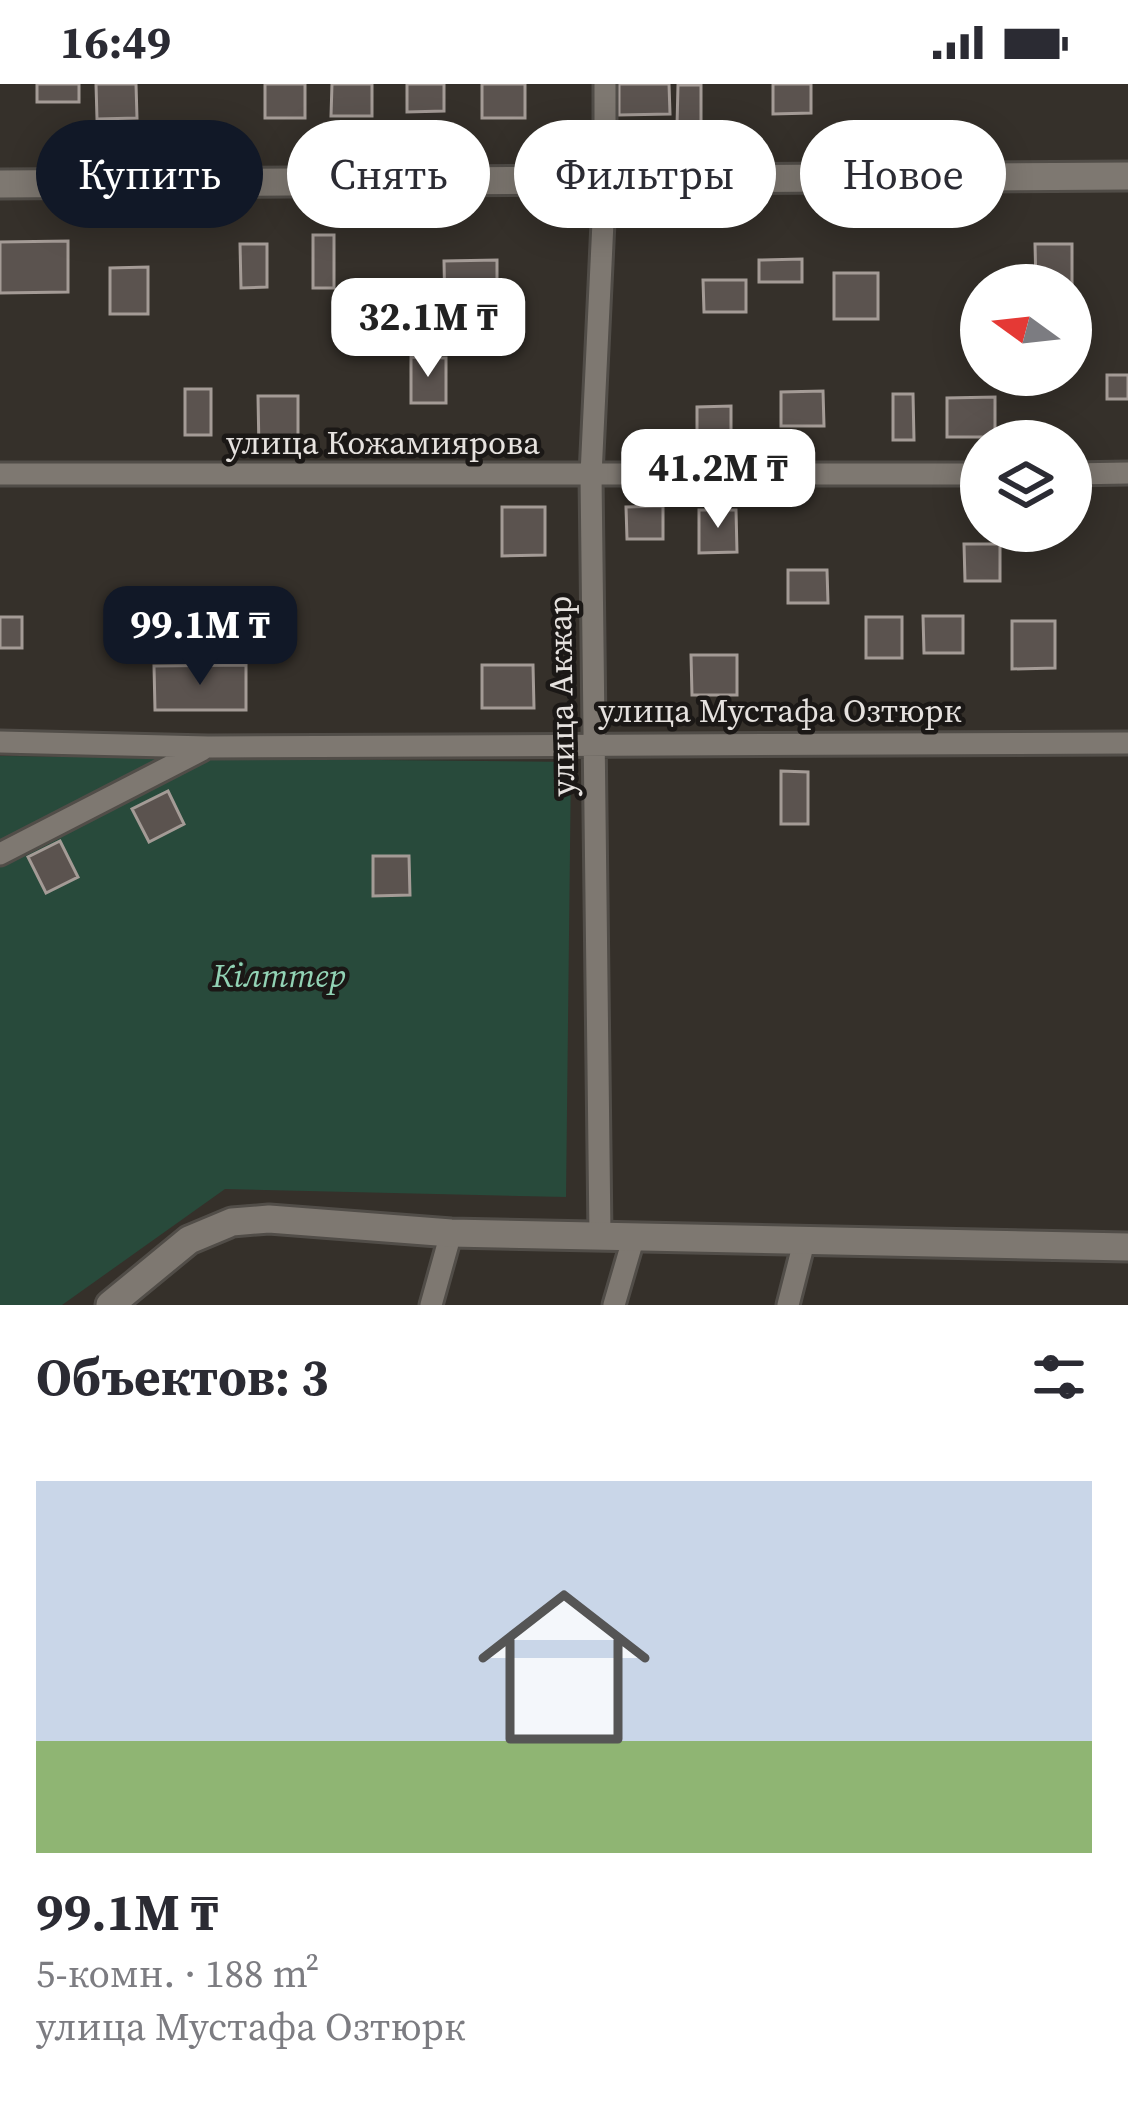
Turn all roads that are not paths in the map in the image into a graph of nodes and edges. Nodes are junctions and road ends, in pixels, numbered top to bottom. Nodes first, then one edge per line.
1 (604, 84) edge
2 (604, 120) edge
3 (1128, 176) edge
4 (776, 179) edge
5 (514, 181) edge
6 (0, 184) edge
7 (602, 228) edge
8 (1128, 473) edge
9 (0, 474) edge
10 (960, 474) edge
11 (1092, 474) edge
12 (591, 476) junction
13 (0, 742) edge
14 (594, 743) junction
15 (1128, 743) edge
16 (208, 746) junction
17 (0, 854) edge
18 (451, 1233) junction
19 (600, 1236) junction
20 (634, 1236) junction
21 (804, 1242) junction
22 (1128, 1247) edge
23 (110, 1305) edge
24 (431, 1305) edge
25 (614, 1305) edge
26 (788, 1305) edge

1 - 2 street, улица Акжар
3 - 4 street
5 - 6 street
7 - 12 street, улица Акжар
8 - 11 street
9 - 12 street, улица Кожамиярова
10 - 12 street, улица Кожамиярова
12 - 14 street, улица Акжар
13 - 16 street, улица Мустафа Озтюрк
14 - 15 street, улица Мустафа Озтюрк
14 - 16 street, улица Мустафа Озтюрк
14 - 19 street, улица Акжар
16 - 17 street
18 - 19 street
18 - 23 street
18 - 24 street
19 - 20 street
20 - 21 street
20 - 25 street
21 - 22 street
21 - 26 street

